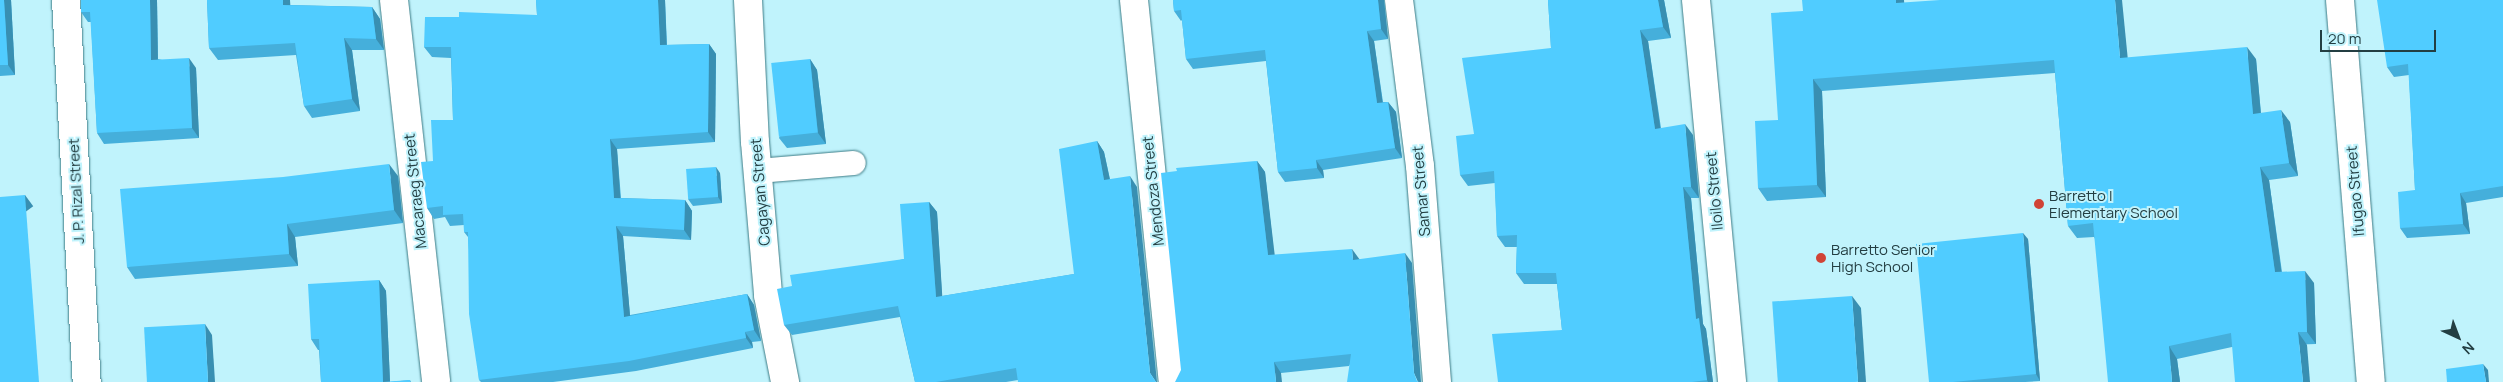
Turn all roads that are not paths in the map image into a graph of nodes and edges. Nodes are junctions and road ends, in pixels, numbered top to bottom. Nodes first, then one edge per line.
1 (66, 0) edge
2 (394, 0) edge
3 (748, 0) edge
4 (1134, 0) edge
5 (1399, 0) edge
6 (1696, 0) edge
7 (2340, 0) edge
8 (854, 163) dead end
9 (758, 171) junction
10 (87, 382) edge
11 (436, 382) edge
12 (785, 382) edge
13 (1173, 382) edge
14 (1438, 382) edge
15 (1732, 382) edge
16 (2371, 382) edge

1 - 10 street, J. P. Rizal Street
2 - 11 street, Macaraeg Street
3 - 9 street, Cagayan Street
4 - 13 street, Mendoza Street
5 - 14 street, Samar Street
6 - 15 street, Iloilo Street
7 - 16 street, Ifugao Street
8 - 9 lane
9 - 12 street, Cagayan Street

